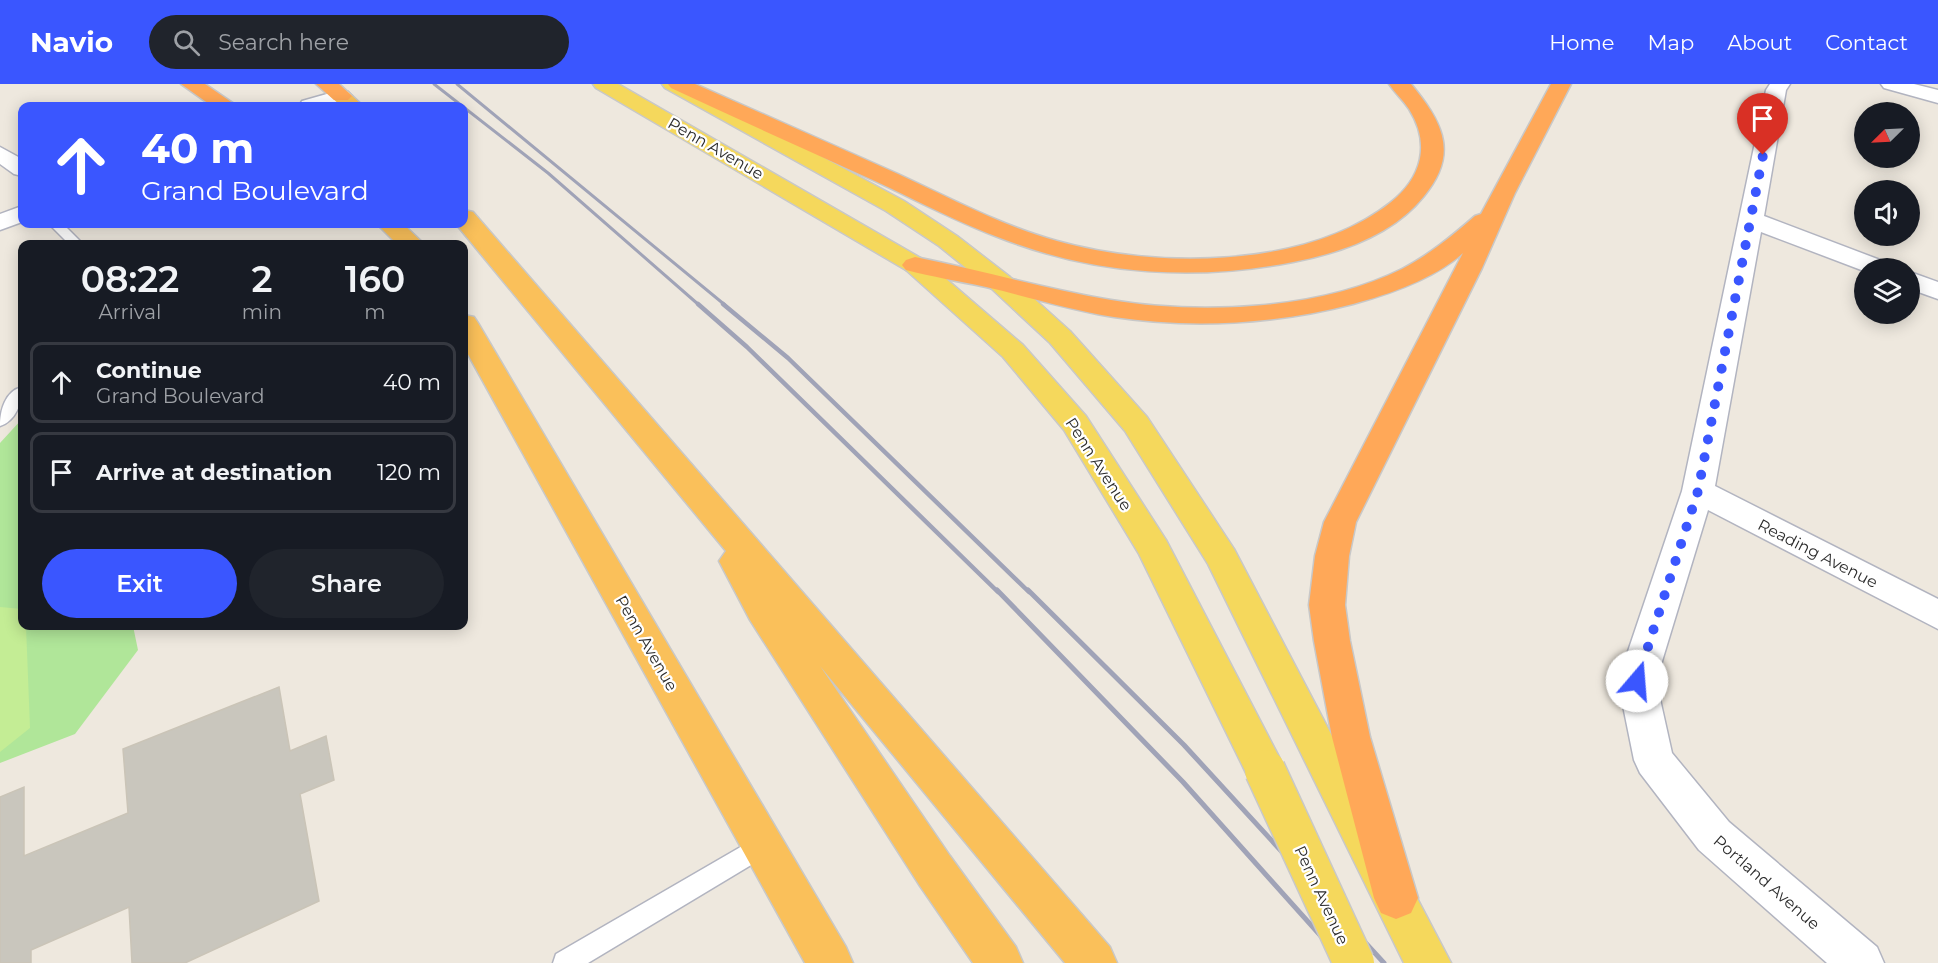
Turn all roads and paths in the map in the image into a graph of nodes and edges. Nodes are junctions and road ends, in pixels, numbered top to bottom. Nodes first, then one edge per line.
1 (191, 84) edge
2 (603, 84) edge
3 (672, 84) edge
4 (678, 84) edge
5 (1398, 84) edge
6 (1561, 84) edge
7 (1780, 84) edge
8 (1891, 84) edge
9 (340, 95) edge
10 (1938, 97) edge
11 (220, 102) edge
12 (321, 102) edge
13 (0, 154) edge
14 (18, 166) edge
15 (1503, 193) junction
16 (18, 215) edge
17 (1750, 219) junction
18 (468, 222) edge
19 (0, 223) edge
20 (60, 228) edge
21 (393, 228) edge
22 (72, 240) edge
23 (407, 240) edge
24 (1854, 259) edge
25 (915, 265) junction
26 (1001, 283) junction
27 (1920, 284) edge
28 (1938, 291) edge
29 (468, 330) edge
30 (18, 397) edge
31 (0, 420) edge
32 (1698, 491) junction
33 (700, 496) junction
34 (1938, 615) edge
35 (763, 845) junction
36 (1396, 898) junction
37 (566, 963) edge
38 (830, 963) edge
39 (1000, 963) edge
40 (1094, 963) edge
41 (1354, 963) edge
42 (1428, 963) edge
43 (1861, 963) edge

1 - 11 highway
2 - 25 main road, Penn Avenue
3 - 26 main road, Penn Avenue
4 - 5 highway
6 - 15 highway
7 - 17 street, Portland Avenue
8 - 10 street
9 - 12 street
13 - 14 street
15 - 26 highway
15 - 36 highway
16 - 19 street
17 - 24 street
17 - 32 street, Portland Avenue
18 - 33 highway
20 - 22 lane
21 - 23 highway
25 - 26 highway
25 - 41 main road, Penn Avenue, bridge
26 - 36 main road, Penn Avenue
27 - 28 street
29 - 35 highway, Penn Avenue
30 - 31 lane
32 - 34 street, Reading Avenue
32 - 43 street, Portland Avenue
33 - 39 highway
33 - 40 highway
35 - 37 lane
35 - 38 highway, Penn Avenue
36 - 42 main road, Penn Avenue

